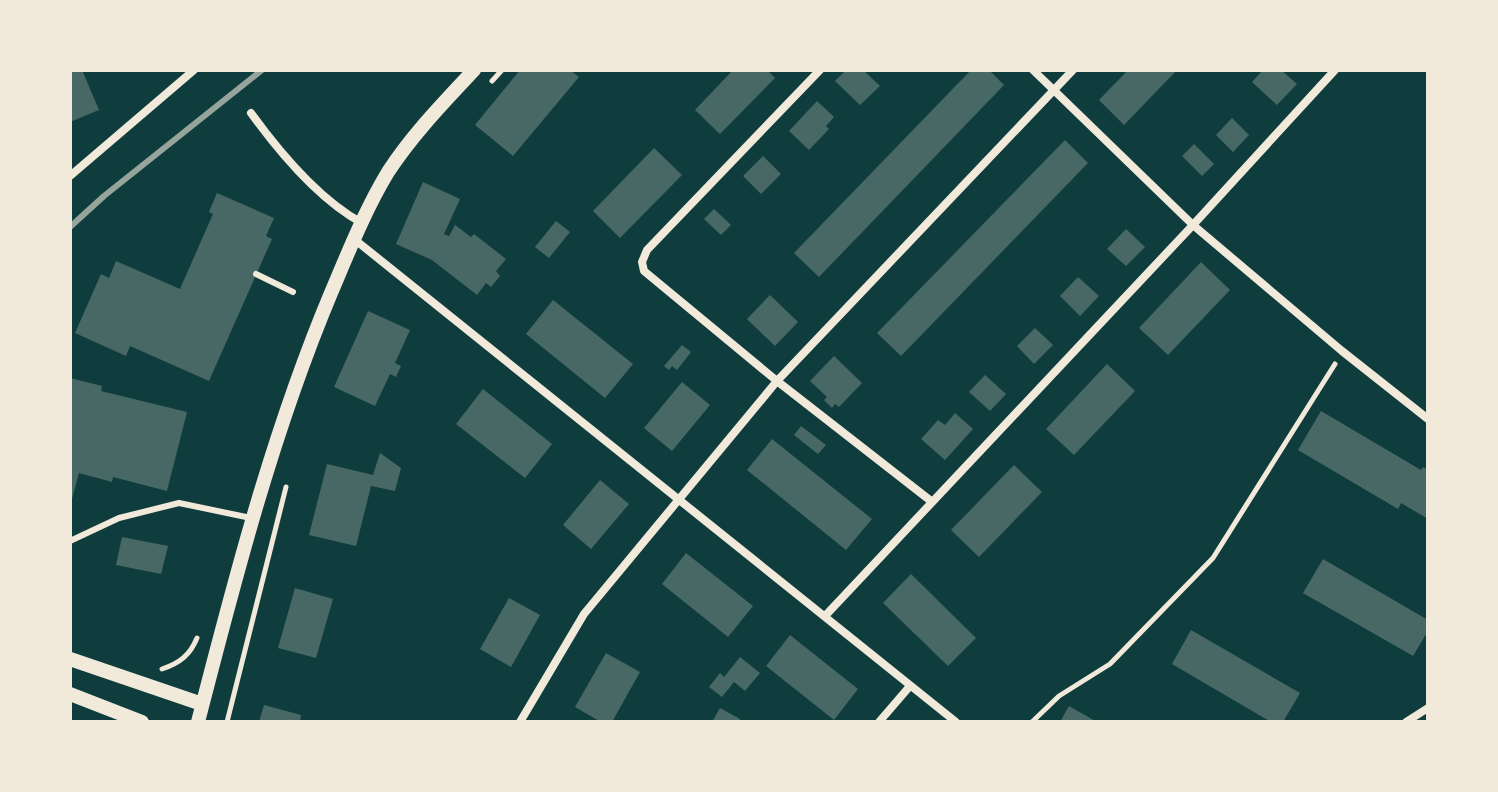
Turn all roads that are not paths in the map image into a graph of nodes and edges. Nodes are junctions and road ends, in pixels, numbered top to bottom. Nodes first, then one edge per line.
1 (194, 70) edge
2 (474, 70) edge
3 (820, 70) edge
4 (1033, 70) edge
5 (1073, 70) edge
6 (1335, 70) edge
7 (1054, 90) junction
8 (251, 113) dead end
9 (70, 176) edge
10 (362, 223) junction
11 (1193, 225) junction
12 (354, 239) junction
13 (256, 274) dead end
14 (293, 292) dead end
15 (777, 381) junction
16 (1428, 419) edge
17 (678, 501) junction
18 (931, 501) junction
19 (254, 519) junction
20 (70, 541) edge
21 (825, 616) junction
22 (70, 659) edge
23 (910, 686) junction
24 (70, 694) edge
25 (202, 704) junction
26 (1428, 708) edge
27 (142, 722) edge
28 (198, 722) edge
29 (520, 722) edge
30 (879, 722) edge
31 (956, 722) edge
32 (1406, 722) edge

1 - 9 street
2 - 10 street
3 - 15 street
4 - 7 street
5 - 7 street
6 - 11 street
7 - 11 street
7 - 15 street
8 - 10 street
10 - 12 street
11 - 16 street
11 - 18 street
12 - 17 street
12 - 19 street
13 - 14 lane
15 - 17 street
15 - 18 street
17 - 21 street
17 - 29 street
18 - 21 street
19 - 20 lane
19 - 25 street
21 - 23 street
22 - 25 street
23 - 30 street
23 - 31 street
24 - 27 street
25 - 28 street
26 - 32 street

